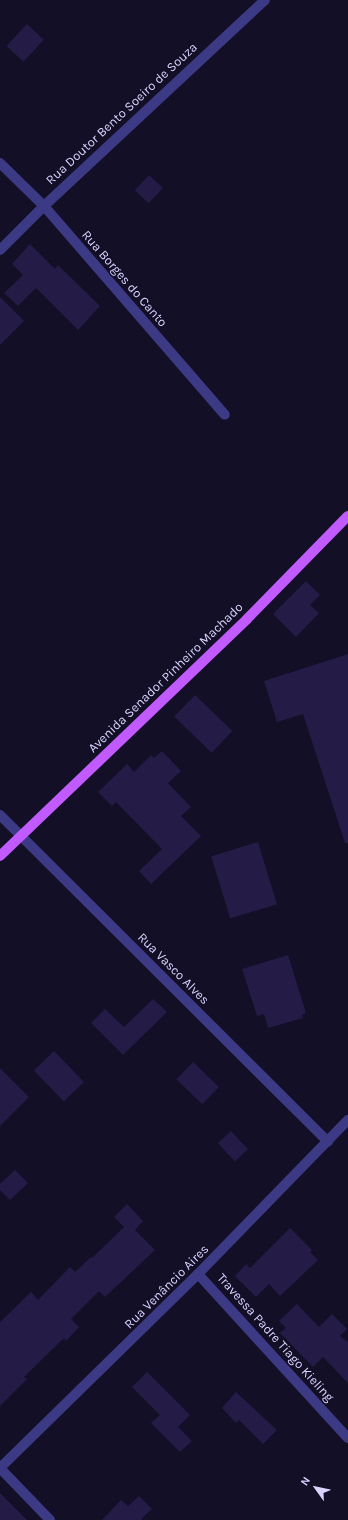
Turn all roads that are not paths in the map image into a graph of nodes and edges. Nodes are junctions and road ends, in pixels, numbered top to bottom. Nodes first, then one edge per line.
1 (265, 0) edge
2 (0, 163) edge
3 (44, 206) junction
4 (0, 250) edge
5 (225, 415) dead end
6 (346, 522) edge
7 (0, 815) edge
8 (21, 836) junction
9 (0, 856) edge
10 (348, 1120) edge
11 (328, 1142) junction
12 (198, 1274) junction
13 (348, 1438) edge
14 (0, 1468) edge
15 (50, 1520) edge

1 - 3 street, Rua Doutor Bento Soeiro de Souza
2 - 3 street, Rua Borges do Canto
3 - 4 street, Rua Doutor Bento Soeiro de Souza
3 - 5 street, Rua Borges do Canto
6 - 8 main road, Avenida Senador Pinheiro Machado
7 - 8 street, Rua Vasco Alves
8 - 9 main road, Avenida Senador Pinheiro Machado
8 - 11 street, Rua Vasco Alves
10 - 11 street, Rua Venâncio Aires
11 - 12 street, Rua Venâncio Aires
12 - 13 street, Travessa Padre Tiago Kieling
12 - 14 street, Rua Venâncio Aires
14 - 15 street

